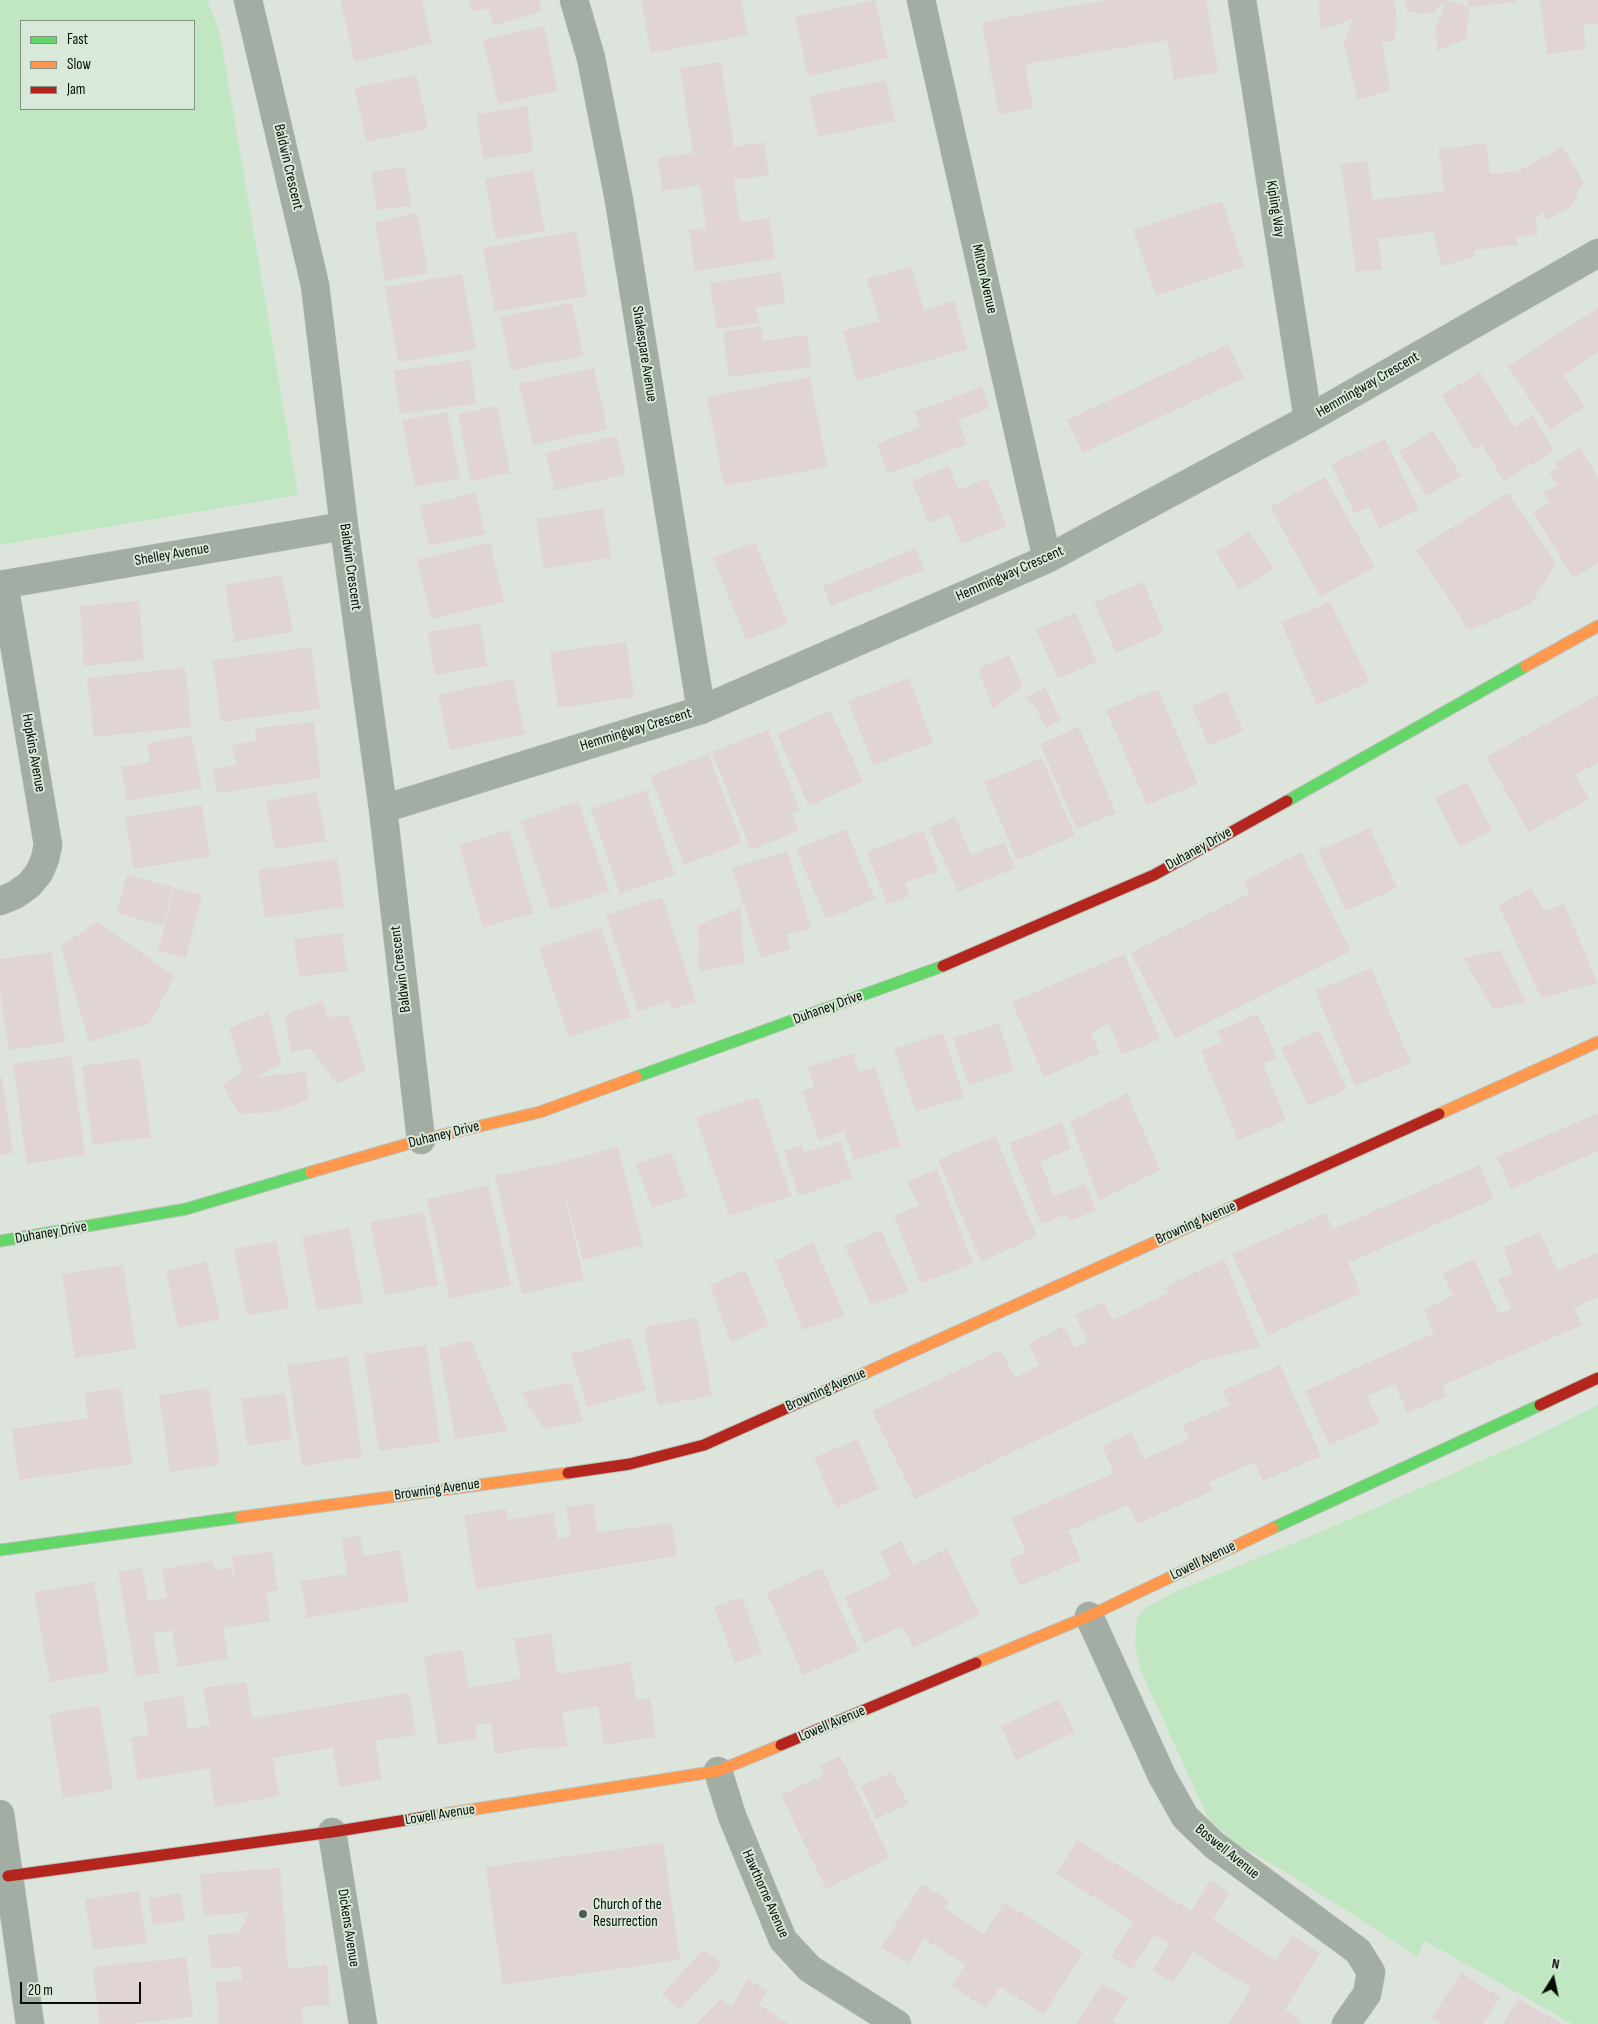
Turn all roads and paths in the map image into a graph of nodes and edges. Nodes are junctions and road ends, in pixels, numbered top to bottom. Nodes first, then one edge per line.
1 (248, 0) edge
2 (574, 0) edge
3 (921, 0) edge
4 (1242, 0) edge
5 (1598, 253) edge
6 (1308, 419) junction
7 (344, 526) junction
8 (1047, 558) junction
9 (2, 584) edge
10 (1598, 626) edge
11 (701, 710) junction
12 (383, 809) junction
13 (0, 901) edge
14 (1598, 1042) edge
15 (421, 1140) junction
16 (0, 1242) edge
17 (1598, 1378) edge
18 (0, 1550) edge
19 (1089, 1616) junction
20 (718, 1771) junction
21 (0, 1814) edge
22 (332, 1832) junction
23 (8, 1876) junction
24 (30, 2024) edge
25 (363, 2024) edge
26 (897, 2024) edge
27 (1346, 2024) edge

1 - 7 street, Baldwin Crescent
2 - 11 street, Shakespare Avenue
3 - 8 street, Milton Avenue
4 - 6 street, Kipling Way
5 - 6 street, Hemmingway Crescent
6 - 8 street, Hemmingway Crescent
7 - 9 street, Shelley Avenue
7 - 12 street, Baldwin Crescent
8 - 11 street, Hemmingway Crescent
9 - 13 street, Hopkins Avenue
10 - 15 street, Duhaney Drive
11 - 12 street, Hemmingway Crescent
12 - 15 street, Baldwin Crescent
14 - 18 street, Browning Avenue
15 - 16 street, Duhaney Drive
17 - 19 street, Lowell Avenue
19 - 20 street, Lowell Avenue
19 - 27 street, Boswell Avenue
20 - 22 street, Lowell Avenue
20 - 26 street, Hawthorne Avenue
21 - 23 street
22 - 23 street, Lowell Avenue
22 - 25 street, Dickens Avenue
23 - 24 street

